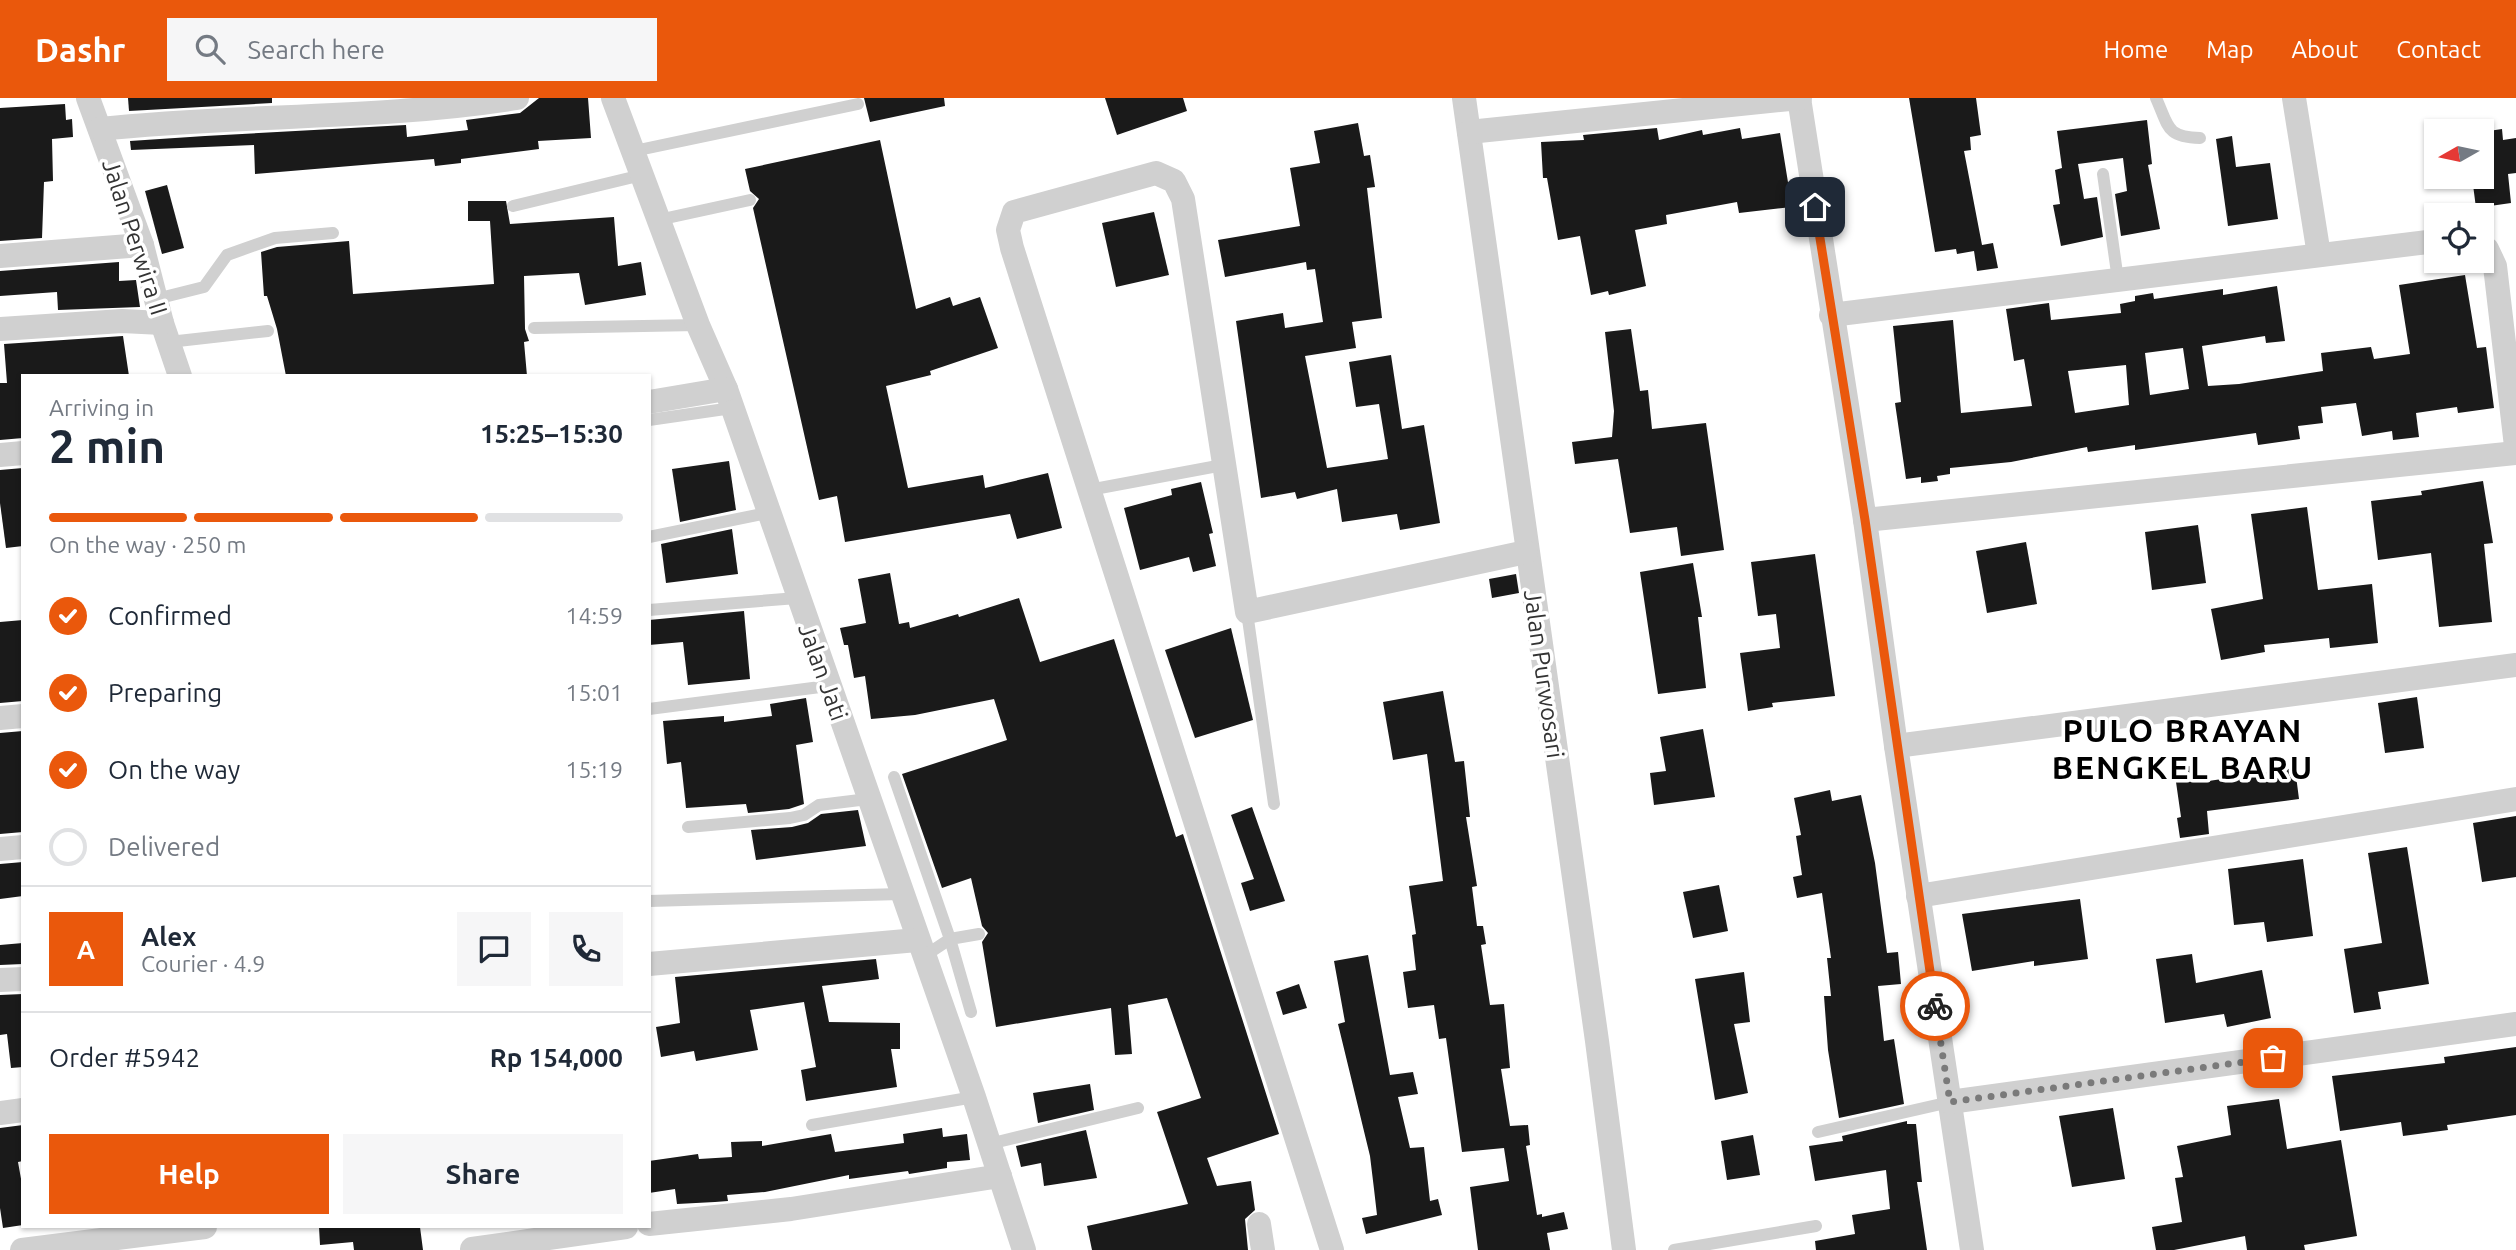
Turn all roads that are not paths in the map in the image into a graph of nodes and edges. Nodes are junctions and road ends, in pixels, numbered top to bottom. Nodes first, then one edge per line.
1 (88, 98) edge
2 (517, 98) edge
3 (613, 98) edge
4 (1464, 98) edge
5 (1799, 98) edge
6 (2156, 98) edge
7 (2294, 98) edge
8 (858, 104) dead end
9 (100, 128) junction
10 (1469, 132) junction
11 (2200, 138) dead end
12 (634, 151) junction
13 (2103, 174) dead end
14 (642, 175) junction
15 (750, 200) dead end
16 (513, 206) dead end
17 (658, 220) junction
18 (333, 233) dead end
19 (2424, 242) edge
20 (142, 245) junction
21 (2319, 255) junction
22 (0, 256) edge
23 (2494, 264) edge
24 (2118, 280) junction
25 (1831, 315) junction
26 (162, 321) junction
27 (698, 325) junction
28 (534, 328) dead end
29 (0, 329) edge
30 (268, 331) dead end
31 (179, 374) edge
32 (729, 399) junction
33 (651, 402) edge
34 (651, 419) edge
35 (2516, 446) edge
36 (21, 453) edge
37 (2516, 453) edge
38 (0, 455) edge
39 (1223, 465) junction
40 (1089, 489) junction
41 (767, 513) junction
42 (1865, 520) junction
43 (651, 537) edge
44 (1526, 552) junction
45 (797, 598) junction
46 (651, 610) edge
47 (1247, 612) junction
48 (2516, 665) edge
49 (828, 686) junction
50 (651, 709) edge
51 (21, 716) edge
52 (0, 718) edge
53 (1896, 746) junction
54 (894, 777) dead end
55 (868, 799) junction
56 (2516, 799) edge
57 (1274, 804) dead end
58 (688, 827) dead end
59 (21, 847) edge
60 (0, 849) edge
61 (901, 894) junction
62 (1918, 895) junction
63 (651, 901) edge
64 (979, 934) dead end
65 (950, 939) junction
66 (920, 948) junction
67 (651, 964) edge
68 (21, 979) edge
69 (0, 980) edge
70 (971, 1012) dead end
71 (2516, 1024) edge
72 (974, 1097) junction
73 (1950, 1102) junction
74 (1138, 1108) dead end
75 (21, 1110) edge
76 (0, 1113) edge
77 (812, 1125) dead end
78 (1818, 1132) dead end
79 (989, 1144) junction
80 (1000, 1176) junction
81 (651, 1224) edge
82 (1259, 1224) dead end
83 (1816, 1226) dead end
84 (197, 1228) edge
85 (616, 1228) edge
86 (470, 1242) edge
87 (1723, 1246) edge
88 (22, 1250) edge
89 (1024, 1250) edge
90 (1263, 1250) edge
91 (1332, 1250) edge
92 (1624, 1250) edge
93 (1674, 1250) edge
94 (1972, 1250) edge

1 - 9 street, Jalan Perwira II
2 - 9 street
3 - 12 street, Jalan Jati
4 - 10 street, Jalan Purwosari
5 - 10 street
5 - 25 street
6 - 11 lane
7 - 21 street
8 - 12 lane
9 - 20 street, Jalan Perwira II
10 - 44 street, Jalan Purwosari
12 - 14 street, Jalan Jati
13 - 24 lane
14 - 16 lane
14 - 17 street, Jalan Jati
15 - 17 lane
17 - 27 street, Jalan Jati
18 - 26 lane
19 - 21 street
20 - 22 street
20 - 26 street, Jalan Perwira II
21 - 24 street
23 - 35 street
24 - 25 street
25 - 42 street
26 - 29 street
26 - 30 lane
26 - 31 street, Jalan Perwira II
27 - 28 lane
27 - 32 street, Jalan Jati
32 - 33 street
32 - 34 lane
32 - 41 street, Jalan Jati
36 - 38 street
37 - 42 street
39 - 40 lane
39 - 40 street
39 - 47 street
40 - 91 street
41 - 43 lane
41 - 45 street, Jalan Jati
42 - 53 street
44 - 47 street
44 - 92 street, Jalan Purwosari
45 - 46 lane
45 - 49 street, Jalan Jati
47 - 57 lane
48 - 53 street
49 - 50 lane
49 - 55 street, Jalan Jati
51 - 52 street
53 - 62 street
54 - 65 lane
55 - 58 lane
55 - 61 street, Jalan Jati
56 - 62 street
59 - 60 street
61 - 63 lane
61 - 66 street, Jalan Jati
62 - 73 street
64 - 65 lane
65 - 66 lane
65 - 70 lane
66 - 67 street
66 - 72 street, Jalan Jati
68 - 69 street
71 - 73 street
72 - 77 lane
72 - 79 street, Jalan Jati
73 - 78 lane
73 - 94 street
74 - 79 lane
75 - 76 street
79 - 80 street, Jalan Jati
80 - 81 street
80 - 89 street, Jalan Jati
82 - 90 street
83 - 87 lane
84 - 88 street
85 - 86 street
87 - 93 lane

